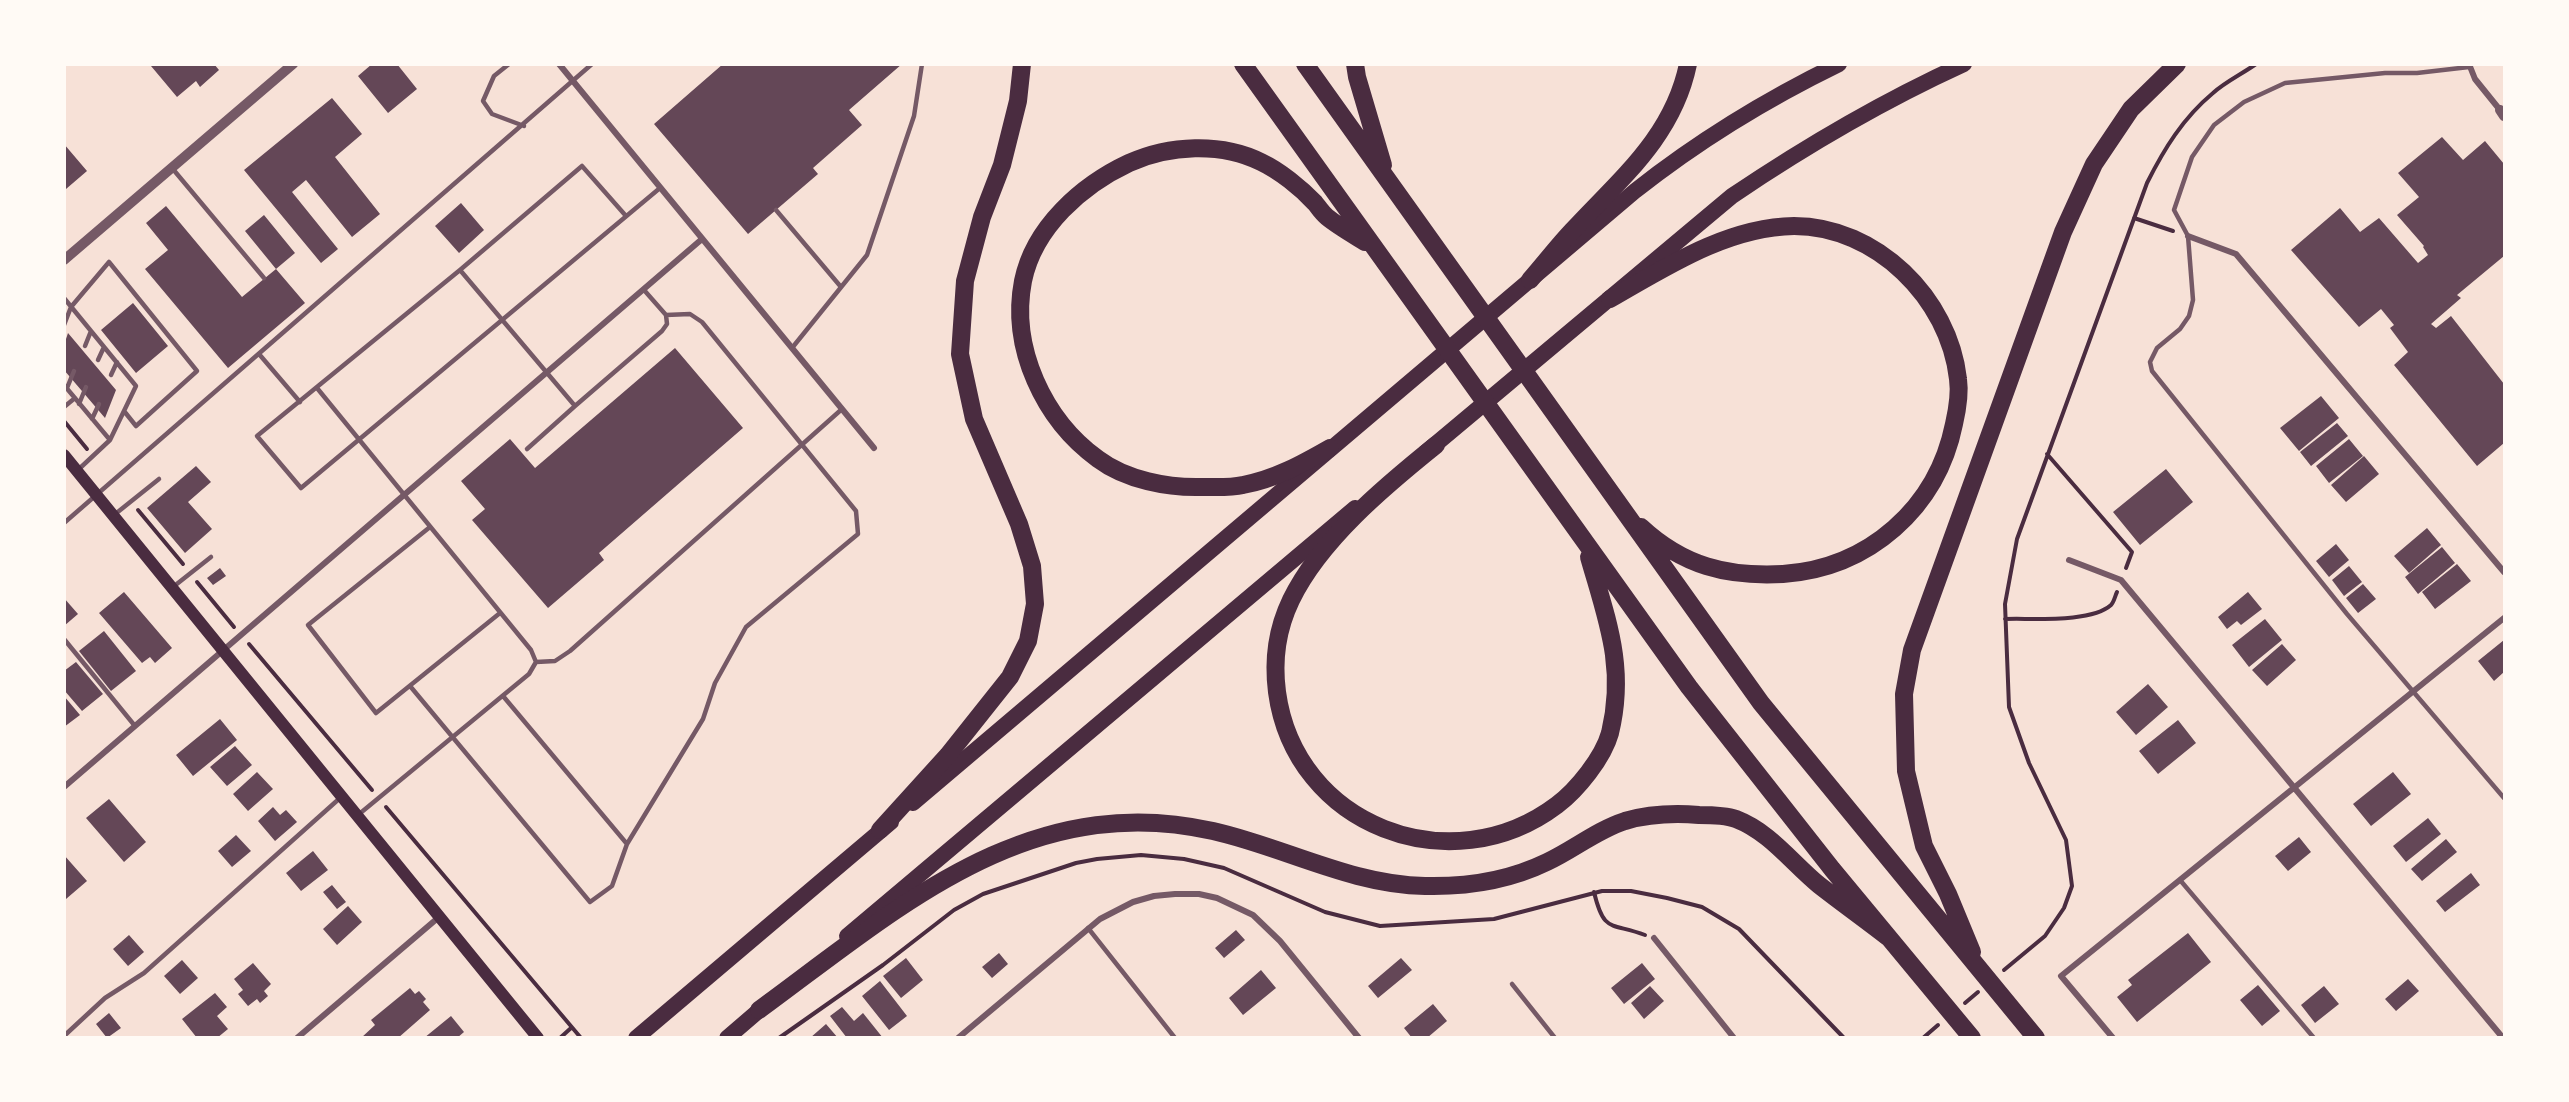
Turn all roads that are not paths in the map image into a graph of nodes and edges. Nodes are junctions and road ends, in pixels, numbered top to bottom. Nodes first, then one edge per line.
1 (293, 64) edge
2 (509, 64) edge
3 (559, 64) edge
4 (592, 64) edge
5 (922, 64) edge
6 (1022, 64) edge
7 (1243, 64) edge
8 (1305, 64) edge
9 (1355, 64) edge
10 (1688, 64) edge
11 (1839, 64) edge
12 (1964, 64) edge
13 (2177, 64) edge
14 (2469, 66) edge
15 (573, 82) junction
16 (2502, 113) edge
17 (524, 126) junction
18 (172, 168) junction
19 (1387, 178) junction
20 (660, 188) junction
21 (776, 210) dead end
22 (626, 216) junction
23 (2188, 236) junction
24 (702, 239) junction
25 (1374, 247) junction
26 (64, 260) edge
27 (460, 270) junction
28 (264, 279) dead end
29 (1530, 280) junction
30 (841, 287) junction
31 (644, 290) junction
32 (64, 298) edge
33 (1610, 299) junction
34 (71, 307) junction
35 (666, 315) junction
36 (503, 319) junction
37 (64, 325) edge
38 (91, 331) junction
39 (85, 346) dead end
40 (104, 347) junction
41 (792, 348) junction
42 (259, 354) junction
43 (98, 360) dead end
44 (117, 362) junction
45 (74, 371) dead end
46 (548, 372) junction
47 (111, 375) dead end
48 (66, 386) edge
49 (86, 387) dead end
50 (317, 388) junction
51 (75, 398) junction
52 (300, 402) junction
53 (79, 404) junction
54 (99, 404) dead end
55 (575, 406) junction
56 (64, 407) edge
57 (842, 409) junction
58 (124, 411) junction
59 (93, 419) junction
60 (110, 440) junction
61 (358, 440) junction
62 (801, 444) junction
63 (1436, 445) junction
64 (874, 448) dead end
65 (1330, 448) junction
66 (527, 449) dead end
67 (64, 455) edge
68 (77, 471) junction
69 (159, 479) dead end
70 (97, 495) junction
71 (403, 495) junction
72 (1621, 509) junction
73 (114, 515) junction
74 (64, 523) edge
75 (430, 527) junction
76 (1585, 544) junction
77 (211, 557) dead end
78 (2069, 560) dead end
79 (2505, 572) edge
80 (172, 587) junction
81 (500, 613) junction
82 (2505, 618) edge
83 (64, 639) edge
84 (224, 651) junction
85 (536, 662) junction
86 (410, 686) junction
87 (2412, 692) junction
88 (502, 696) junction
89 (135, 726) junction
90 (452, 738) junction
91 (64, 787) edge
92 (2294, 787) junction
93 (342, 796) junction
94 (2505, 798) edge
95 (357, 815) junction
96 (880, 830) junction
97 (627, 844) junction
98 (2180, 880) junction
99 (440, 916) junction
100 (1088, 928) junction
101 (1654, 938) road end
102 (1889, 938) junction
103 (1980, 971) junction
104 (1512, 984) dead end
105 (759, 1010) junction
106 (64, 1036) edge
107 (297, 1038) edge
108 (538, 1038) edge
109 (636, 1038) edge
110 (727, 1038) edge
111 (958, 1038) edge
112 (1175, 1038) edge
113 (1359, 1038) edge
114 (1555, 1038) edge
115 (1734, 1038) edge
116 (1972, 1038) edge
117 (2036, 1038) edge
118 (2113, 1038) edge
119 (2314, 1038) edge
120 (2503, 1038) edge

1 - 18 street
2 - 17 lane
3 - 15 street
4 - 15 lane
5 - 30 lane
6 - 96 highway
7 - 25 highway
8 - 19 highway
9 - 19 highway
10 - 29 highway
11 - 29 highway
12 - 33 highway
13 - 103 highway
14 - 16 street
14 - 23 lane
15 - 17 lane
15 - 20 street
17 - 42 lane
18 - 26 street
18 - 28 lane
19 - 72 highway
20 - 22 lane
20 - 24 street
21 - 30 lane
22 - 27 lane
22 - 36 lane
23 - 79 street
23 - 87 lane
24 - 31 street
24 - 41 street
25 - 65 highway
25 - 76 highway
27 - 36 lane
27 - 50 lane
29 - 65 highway
30 - 41 lane
31 - 35 lane
31 - 46 street
32 - 34 lane
33 - 63 highway
33 - 72 highway
34 - 37 lane
34 - 38 lane
34 - 58 lane
35 - 55 lane
35 - 62 lane
36 - 46 lane
36 - 61 lane
38 - 39 lane
38 - 40 lane
40 - 43 lane
40 - 44 lane
41 - 57 street
42 - 52 lane
42 - 70 lane
44 - 47 lane
44 - 58 lane
45 - 48 lane
46 - 55 lane
46 - 71 street
48 - 51 lane
49 - 53 lane
50 - 52 lane
50 - 61 lane
51 - 53 lane
51 - 56 lane
52 - 61 lane
53 - 59 lane
54 - 59 lane
55 - 66 lane
57 - 62 lane
57 - 64 street
58 - 60 lane
59 - 60 lane
60 - 68 lane
61 - 71 lane
62 - 85 lane
62 - 97 lane
63 - 76 highway
63 - 105 highway
65 - 96 highway
67 - 68 main road
68 - 70 main road
69 - 73 lane
70 - 73 main road
70 - 74 lane
71 - 75 lane
71 - 84 street
72 - 103 highway
73 - 80 main road
75 - 81 lane
75 - 86 lane
76 - 102 highway
77 - 80 lane
78 - 92 street
80 - 84 main road
81 - 85 lane
81 - 86 lane
82 - 87 street
83 - 89 lane
84 - 89 street
84 - 93 main road
85 - 88 lane
86 - 90 lane
87 - 92 street
87 - 94 lane
88 - 90 lane
88 - 97 lane
89 - 91 street
90 - 95 lane
90 - 97 lane
92 - 98 street
92 - 120 street
93 - 95 main road
93 - 106 lane
95 - 99 main road
96 - 109 highway
98 - 118 street
98 - 119 lane
99 - 107 street
99 - 108 main road
100 - 111 street
100 - 112 lane
100 - 113 street
101 - 115 street
102 - 105 highway
102 - 116 highway
103 - 117 highway
104 - 114 lane
105 - 110 highway

